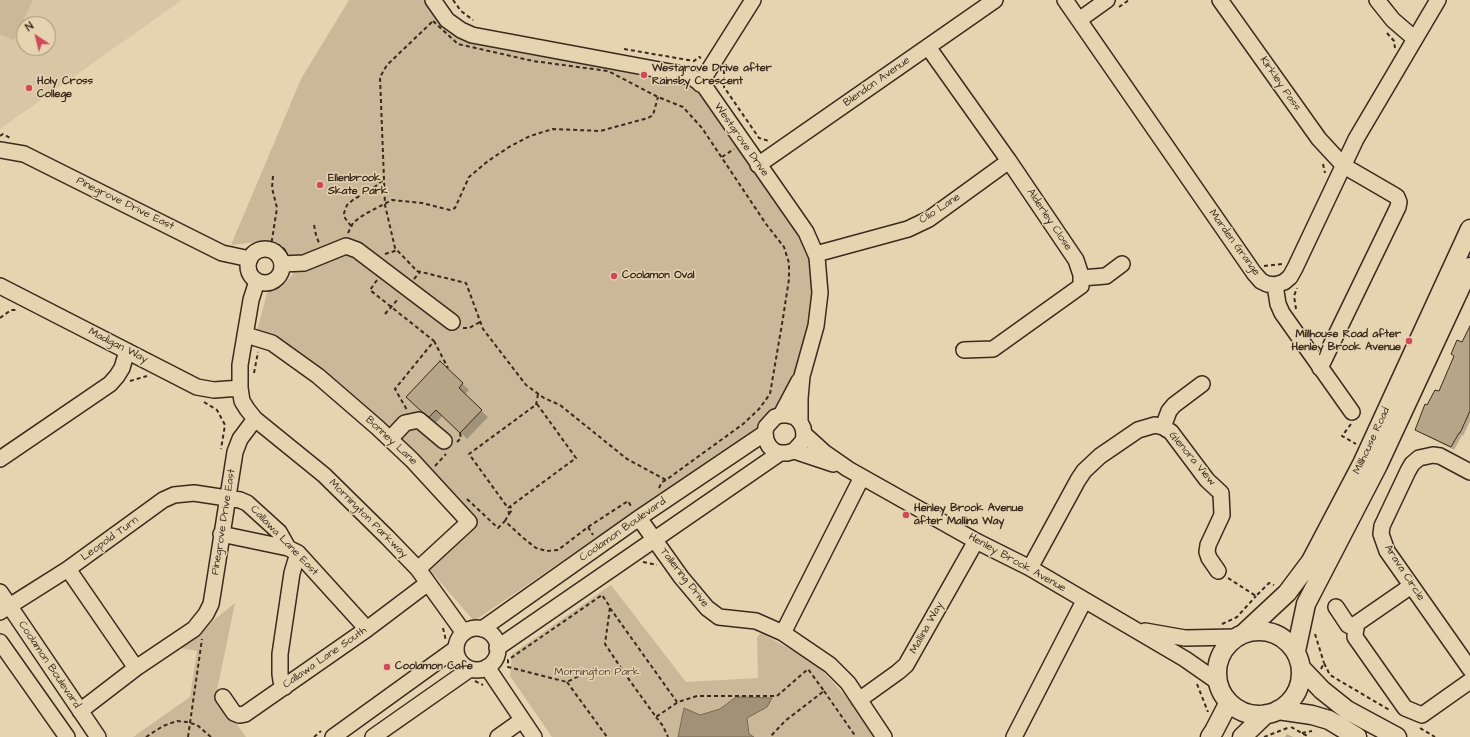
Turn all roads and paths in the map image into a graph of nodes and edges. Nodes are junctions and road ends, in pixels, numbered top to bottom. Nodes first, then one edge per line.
1 (433, 0) edge
2 (453, 0) edge
3 (753, 0) edge
4 (995, 0) edge
5 (1065, 0) edge
6 (1129, 0) edge
7 (1220, 0) edge
8 (1377, 0) edge
9 (1438, 0) edge
10 (1112, 4) edge
11 (1079, 20) junction
12 (478, 24) dead end
13 (1386, 32) dead end
14 (1415, 39) junction
15 (928, 46) junction
16 (617, 48) dead end
17 (1395, 49) dead end
18 (720, 69) junction
19 (700, 84) junction
20 (658, 97) junction
21 (774, 142) dead end
22 (1326, 147) junction
23 (0, 150) edge
24 (1009, 162) junction
25 (758, 164) junction
26 (1344, 166) junction
27 (273, 176) dead end
28 (384, 179) junction
29 (1325, 180) dead end
30 (385, 205) junction
31 (314, 225) dead end
32 (351, 226) junction
33 (1470, 229) edge
34 (346, 246) junction
35 (398, 250) junction
36 (383, 254) dead end
37 (816, 254) junction
38 (321, 256) junction
39 (250, 259) junction
40 (286, 259) junction
41 (1122, 264) dead end
42 (1286, 264) dead end
43 (1264, 266) dead end
44 (1470, 267) edge
45 (376, 275) dead end
46 (1081, 278) junction
47 (257, 281) junction
48 (1300, 282) dead end
49 (1275, 285) junction
50 (0, 286) edge
51 (18, 310) dead end
52 (1296, 314) dead end
53 (0, 318) edge
54 (452, 322) joint
55 (480, 322) junction
56 (253, 337) junction
57 (434, 341) junction
58 (964, 350) dead end
59 (127, 351) junction
60 (448, 368) dead end
61 (1320, 368) junction
62 (153, 374) dead end
63 (254, 375) dead end
64 (802, 376) junction
65 (124, 380) junction
66 (1202, 384) dead end
67 (240, 388) junction
68 (538, 393) junction
69 (198, 399) dead end
70 (536, 405) junction
71 (781, 415) junction
72 (1352, 416) joint
73 (255, 419) junction
74 (413, 421) junction
75 (1163, 427) junction
76 (802, 428) junction
77 (765, 433) junction
78 (390, 439) junction
79 (444, 441) dead end
80 (1356, 444) dead end
81 (787, 452) junction
82 (234, 458) junction
83 (0, 459) edge
84 (1468, 467) edge
85 (848, 469) junction
86 (862, 477) junction
87 (227, 498) junction
88 (453, 504) junction
89 (509, 507) junction
90 (636, 514) junction
91 (504, 521) junction
92 (588, 527) junction
93 (221, 534) junction
94 (595, 537) dead end
95 (654, 540) junction
96 (976, 541) junction
97 (293, 551) junction
98 (1030, 568) junction
99 (68, 569) junction
100 (418, 569) junction
101 (1218, 571) joint
102 (428, 583) junction
103 (1411, 586) junction
104 (0, 592) edge
105 (1287, 593) junction
106 (1084, 601) junction
107 (610, 607) junction
108 (1336, 607) dead end
109 (5, 609) edge
110 (201, 622) junction
111 (1124, 623) junction
112 (443, 627) dead end
113 (367, 629) junction
114 (482, 629) junction
115 (1356, 629) junction
116 (464, 633) junction
117 (783, 633) junction
118 (1240, 636) junction
119 (0, 642) edge
120 (451, 646) junction
121 (497, 648) junction
122 (1298, 660) junction
123 (136, 668) junction
124 (487, 668) junction
125 (1470, 669) edge
126 (624, 674) junction
127 (471, 675) junction
128 (1470, 681) edge
129 (567, 682) junction
130 (1218, 682) junction
131 (486, 686) dead end
132 (285, 687) junction
133 (824, 691) junction
134 (223, 697) dead end
135 (859, 700) junction
136 (678, 702) junction
137 (1229, 702) junction
138 (80, 711) junction
139 (1272, 712) junction
140 (656, 717) junction
141 (522, 720) junction
142 (190, 722) junction
143 (67, 737) edge
144 (98, 737) edge
145 (146, 737) edge
146 (188, 737) edge
147 (211, 737) edge
148 (334, 737) edge
149 (374, 737) edge
150 (498, 737) edge
151 (534, 737) edge
152 (607, 737) edge
153 (668, 737) edge
154 (770, 737) edge
155 (856, 737) edge
156 (884, 737) edge
157 (1014, 737) edge
158 (1210, 737) edge
159 (1242, 737) edge
160 (1263, 737) edge
161 (1309, 737) edge
162 (1357, 737) edge
163 (1396, 737) edge

1 - 19 street, Westgrove Drive
2 - 12 path
3 - 18 street
4 - 15 street, Blendon Avenue
5 - 11 street, Marden Grange
6 - 10 path
7 - 22 street, Kirkley Pass
8 - 14 street
9 - 14 street
10 - 11 street
11 - 49 street, Marden Grange
13 - 17 path
14 - 26 street
15 - 24 street, Alderley Close
15 - 25 street, Blendon Avenue
16 - 18 path
18 - 19 street
18 - 21 path
19 - 25 street, Westgrove Drive
20 - 28 path
20 - 30 path
20 - 68 path
22 - 26 street, Kirkley Pass
22 - 29 path
23 - 39 street, Pinegrove Drive East
24 - 37 street, Clio Lane
24 - 46 street, Alderley Close
25 - 37 street, Westgrove Drive
26 - 49 street
26 - 61 street, Kirkley Pass
27 - 40 path
28 - 30 path
28 - 32 path
30 - 32 path
30 - 35 path
31 - 38 path
32 - 34 path
33 - 105 main road, Millhouse Road
34 - 38 street
34 - 54 street
35 - 36 path
35 - 55 path
37 - 64 street, Westgrove Drive
38 - 40 street
39 - 40 street
39 - 47 street
40 - 47 street
41 - 46 street
42 - 43 path
44 - 122 main road, Millhouse Road
45 - 57 path
46 - 58 street
47 - 56 street
48 - 52 path
49 - 61 street
50 - 59 street, Madigan Way
51 - 53 path
54 - 55 path
55 - 68 path
56 - 63 path
56 - 67 street
56 - 78 street, Bonney Lane
57 - 60 path
57 - 74 path
59 - 65 street
59 - 67 street, Madigan Way
61 - 72 street
62 - 65 path
64 - 71 street, Westgrove Drive
64 - 76 street, Westgrove Drive
65 - 83 street
66 - 75 street
67 - 73 street
68 - 70 path
69 - 82 path
70 - 89 path
70 - 89 path
71 - 76 street
71 - 77 street
72 - 80 path
73 - 82 street, Pinegrove Drive East
73 - 100 street, Mornington Parkway
74 - 78 street
74 - 79 street
75 - 98 street, Glenora View
75 - 101 street, Glenora View
76 - 81 street
76 - 85 street, Henley Brook Avenue
77 - 81 street
77 - 90 street, Coolamon Boulevard
78 - 88 street, Bonney Lane
81 - 85 street, Henley Brook Avenue
81 - 95 street
82 - 87 street, Pinegrove Drive East
84 - 103 street, Arava Circle
85 - 86 street, Henley Brook Avenue
86 - 96 street, Henley Brook Avenue
86 - 117 street
87 - 93 street, Pinegrove Drive East
87 - 97 street, Callawa Lane East
87 - 99 street, Leopold Turn
88 - 91 path
88 - 100 street, Bonney Lane
89 - 91 path
90 - 92 path
90 - 95 street, Tallering Drive
90 - 114 street, Coolamon Boulevard
91 - 92 path
92 - 94 path
93 - 97 street
93 - 110 street, Pinegrove Drive East
95 - 117 street, Tallering Drive
95 - 121 street
96 - 98 street, Henley Brook Avenue
96 - 135 street, Mallina Way
97 - 113 street, Callawa Lane East
97 - 132 street
98 - 106 street, Henley Brook Avenue
99 - 109 street, Leopold Turn
99 - 123 street
100 - 102 street, Mornington Parkway
101 - 105 path
102 - 113 street, Callawa Lane South
102 - 116 street, Mornington Parkway
103 - 115 street
103 - 125 street, Arava Circle
104 - 109 street, Coolamon Boulevard
105 - 118 main road, Millhouse Road
106 - 111 street, Henley Brook Avenue
106 - 157 street
107 - 126 path
107 - 129 path
107 - 136 path
108 - 115 street
109 - 138 street, Coolamon Boulevard
110 - 123 street, Pinegrove Drive East
110 - 142 path
111 - 118 street, Henley Brook Avenue
111 - 130 street, Henley Brook Avenue
112 - 120 path
113 - 132 street, Callawa Lane South
114 - 116 street
114 - 121 street
115 - 128 street
116 - 120 street
117 - 135 street, Tallering Drive
118 - 122 main road
118 - 130 main road
119 - 143 street
120 - 127 street
120 - 148 street
121 - 124 street
122 - 139 main road
122 - 163 main road
123 - 138 street, Pinegrove Drive East
124 - 127 street
124 - 141 street
126 - 129 path
126 - 140 path
127 - 131 path
127 - 149 street
129 - 152 path
130 - 137 main road
132 - 134 street, Callawa Lane South
133 - 136 path
133 - 154 path
133 - 155 path
135 - 156 street, Tallering Drive
136 - 140 path
137 - 139 main road
137 - 158 main road
138 - 144 street, Coolamon Boulevard
139 - 159 main road
139 - 162 main road
140 - 153 path
141 - 150 street
141 - 151 street
142 - 145 path
142 - 146 path
142 - 147 path
160 - 161 path

